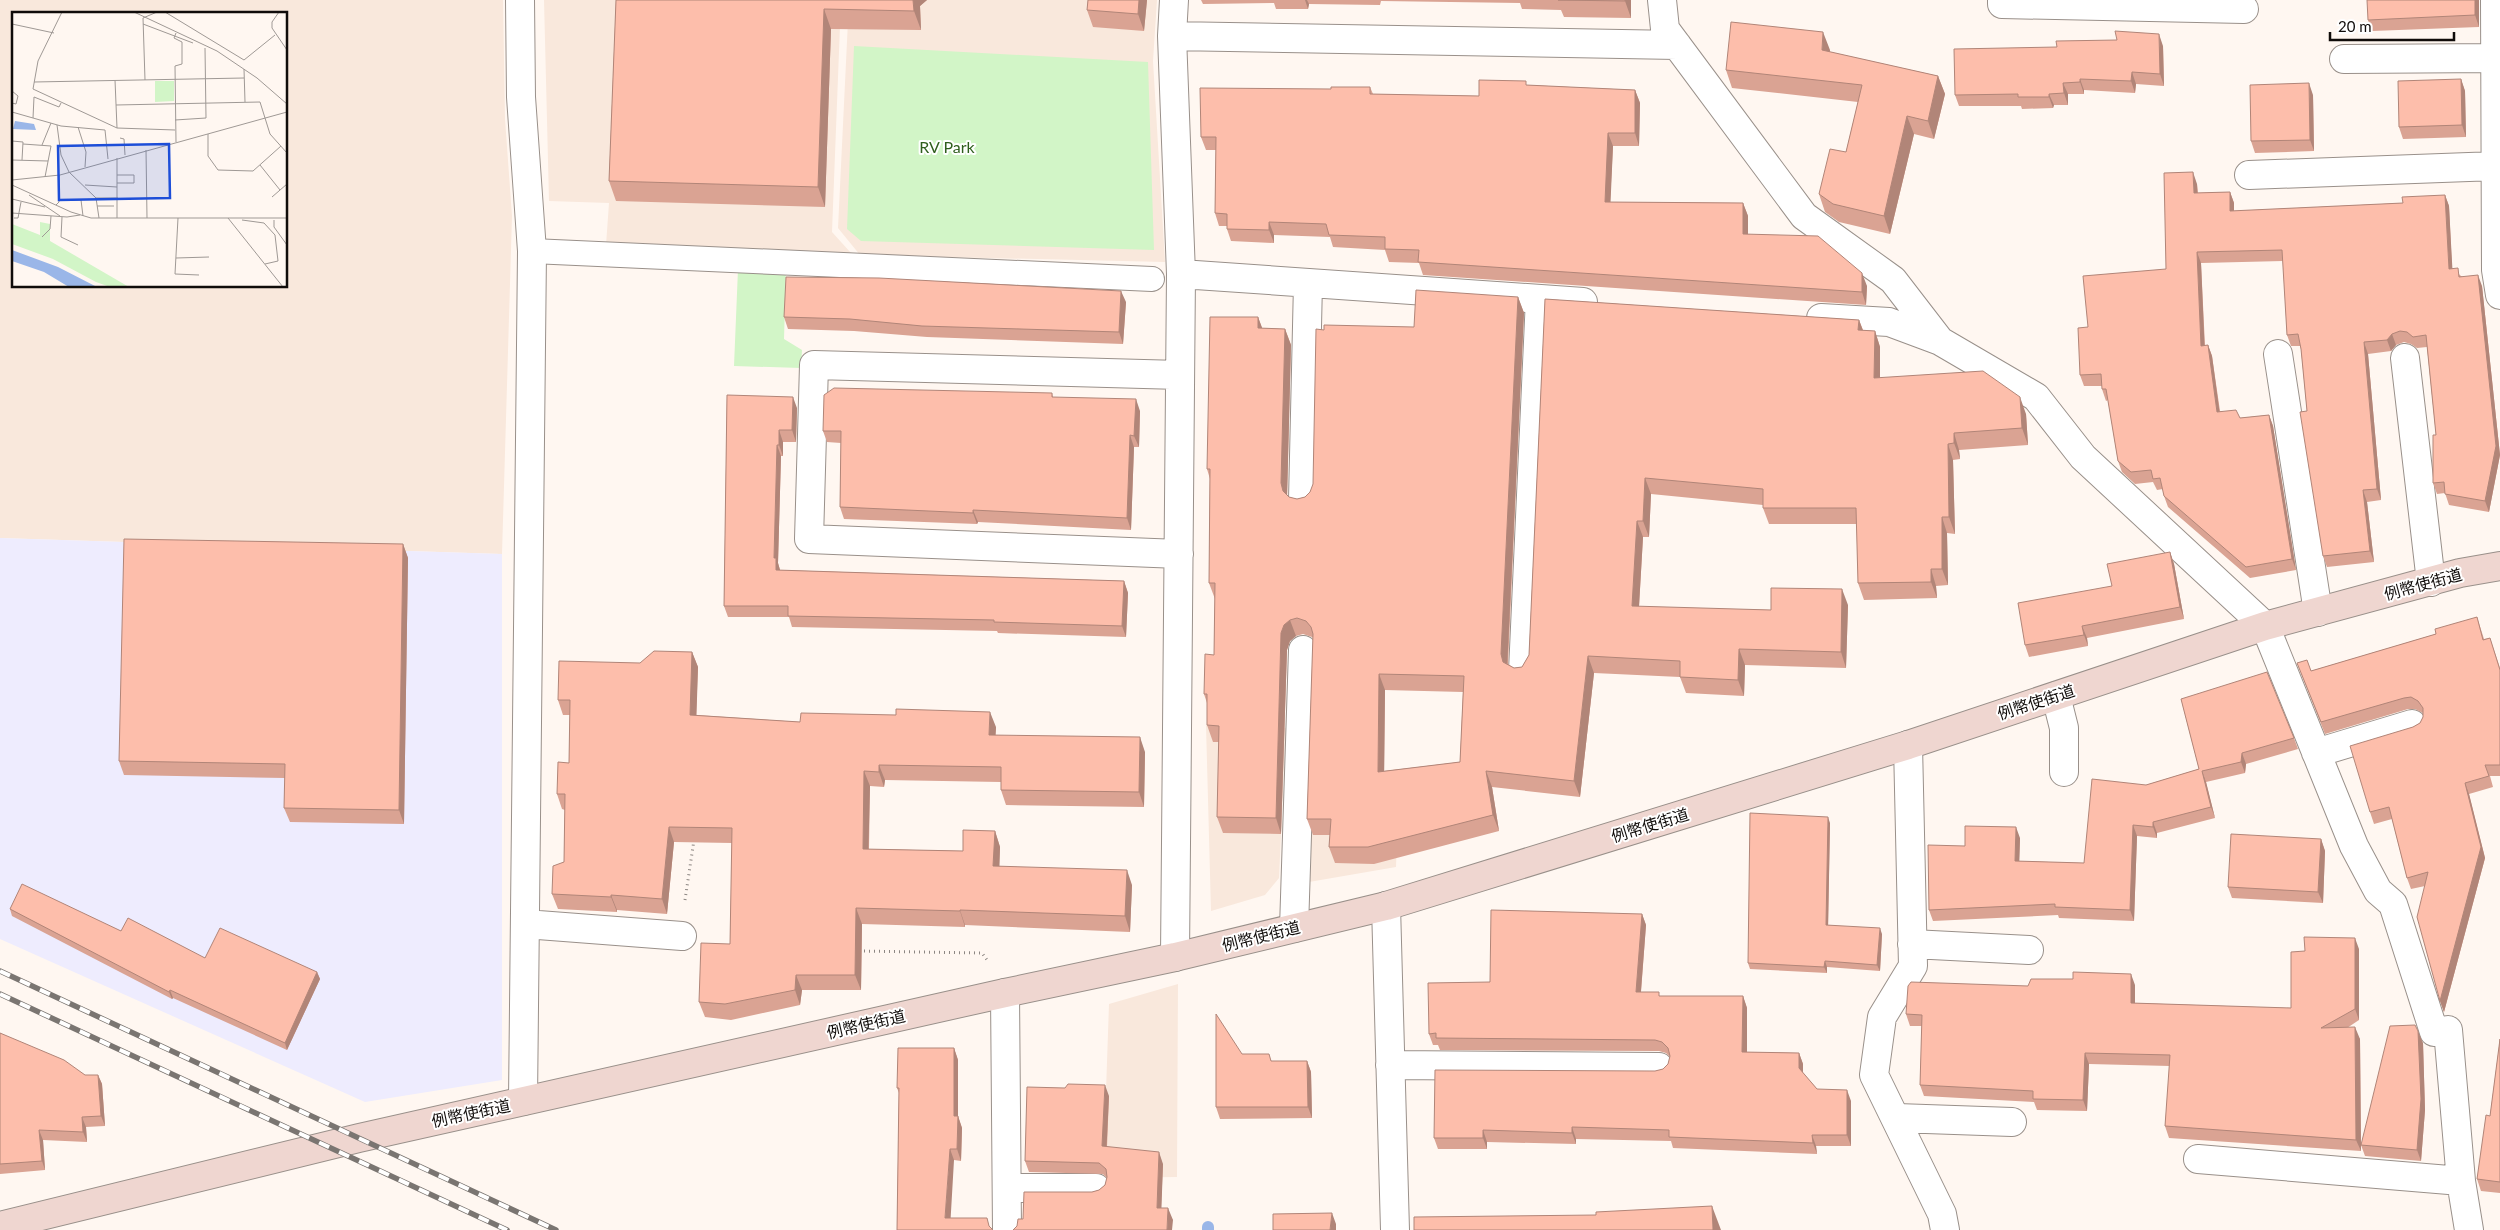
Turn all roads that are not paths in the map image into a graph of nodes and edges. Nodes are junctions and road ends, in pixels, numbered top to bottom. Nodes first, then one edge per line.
1 (520, 0) edge
2 (1174, 0) edge
3 (1662, 0) edge
4 (2002, 0) edge
5 (2495, 0) edge
6 (2244, 9) dead end
7 (1172, 36) junction
8 (1677, 45) junction
9 (2495, 58) junction
10 (2344, 59) dead end
11 (2496, 166) junction
12 (2249, 174) dead end
13 (532, 251) junction
14 (1181, 274) junction
15 (1152, 279) dead end
16 (1308, 283) junction
17 (2500, 295) edge
18 (1538, 298) junction
19 (1606, 303) edge
20 (1792, 316) edge
21 (1940, 341) junction
22 (2278, 354) dead end
23 (2405, 358) dead end
24 (1180, 376) junction
25 (1303, 500) edge
26 (1179, 554) junction
27 (2500, 566) edge
28 (2431, 582) junction
29 (2318, 612) junction
30 (2265, 626) junction
31 (1303, 650) dead end
32 (1521, 671) edge
33 (2056, 696) junction
34 (2412, 724) dead end
35 (1908, 745) junction
36 (2316, 753) junction
37 (2064, 772) dead end
38 (1386, 906) junction
39 (525, 924) junction
40 (1294, 928) junction
41 (682, 936) road end
42 (1912, 944) junction
43 (2029, 950) dead end
44 (1175, 957) junction
45 (1006, 993) junction
46 (1390, 1065) junction
47 (1659, 1067) dead end
48 (523, 1101) junction
49 (1896, 1118) junction
50 (2012, 1122) dead end
51 (2198, 1160) dead end
52 (2461, 1181) junction
53 (1007, 1188) junction
54 (1096, 1188) dead end
55 (0, 1226) edge
56 (1007, 1230) edge
57 (1394, 1230) edge
58 (1945, 1230) edge
59 (2469, 1230) edge

1 - 13 street
2 - 7 street
3 - 8 street
4 - 6 street
5 - 9 street
7 - 8 street
7 - 14 street
8 - 21 street
9 - 10 street
9 - 11 street
11 - 12 street
11 - 17 street
13 - 15 lane
13 - 39 street
14 - 16 street
14 - 24 street
16 - 18 street
16 - 25 street
18 - 19 street
18 - 32 lane
20 - 21 street
21 - 30 street
22 - 29 street
23 - 28 street
24 - 26 street
24 - 26 street
26 - 44 street
27 - 28 main road, 例幣使街道
28 - 29 main road, 例幣使街道
29 - 30 main road, 例幣使街道
30 - 33 main road, 例幣使街道
30 - 36 street
31 - 40 street
33 - 35 main road, 例幣使街道
33 - 37 street
34 - 36 street
35 - 38 main road, 例幣使街道
35 - 42 street
36 - 52 street
38 - 40 main road, 例幣使街道
38 - 46 street
39 - 41 street
39 - 48 street
40 - 44 main road, 例幣使街道
42 - 43 street
42 - 49 street
44 - 45 main road, 例幣使街道
45 - 48 main road, 例幣使街道
45 - 53 street
46 - 47 street
46 - 57 street
48 - 55 main road, 例幣使街道
49 - 50 street
49 - 58 street
51 - 52 street
52 - 59 street
53 - 54 street
53 - 56 street

